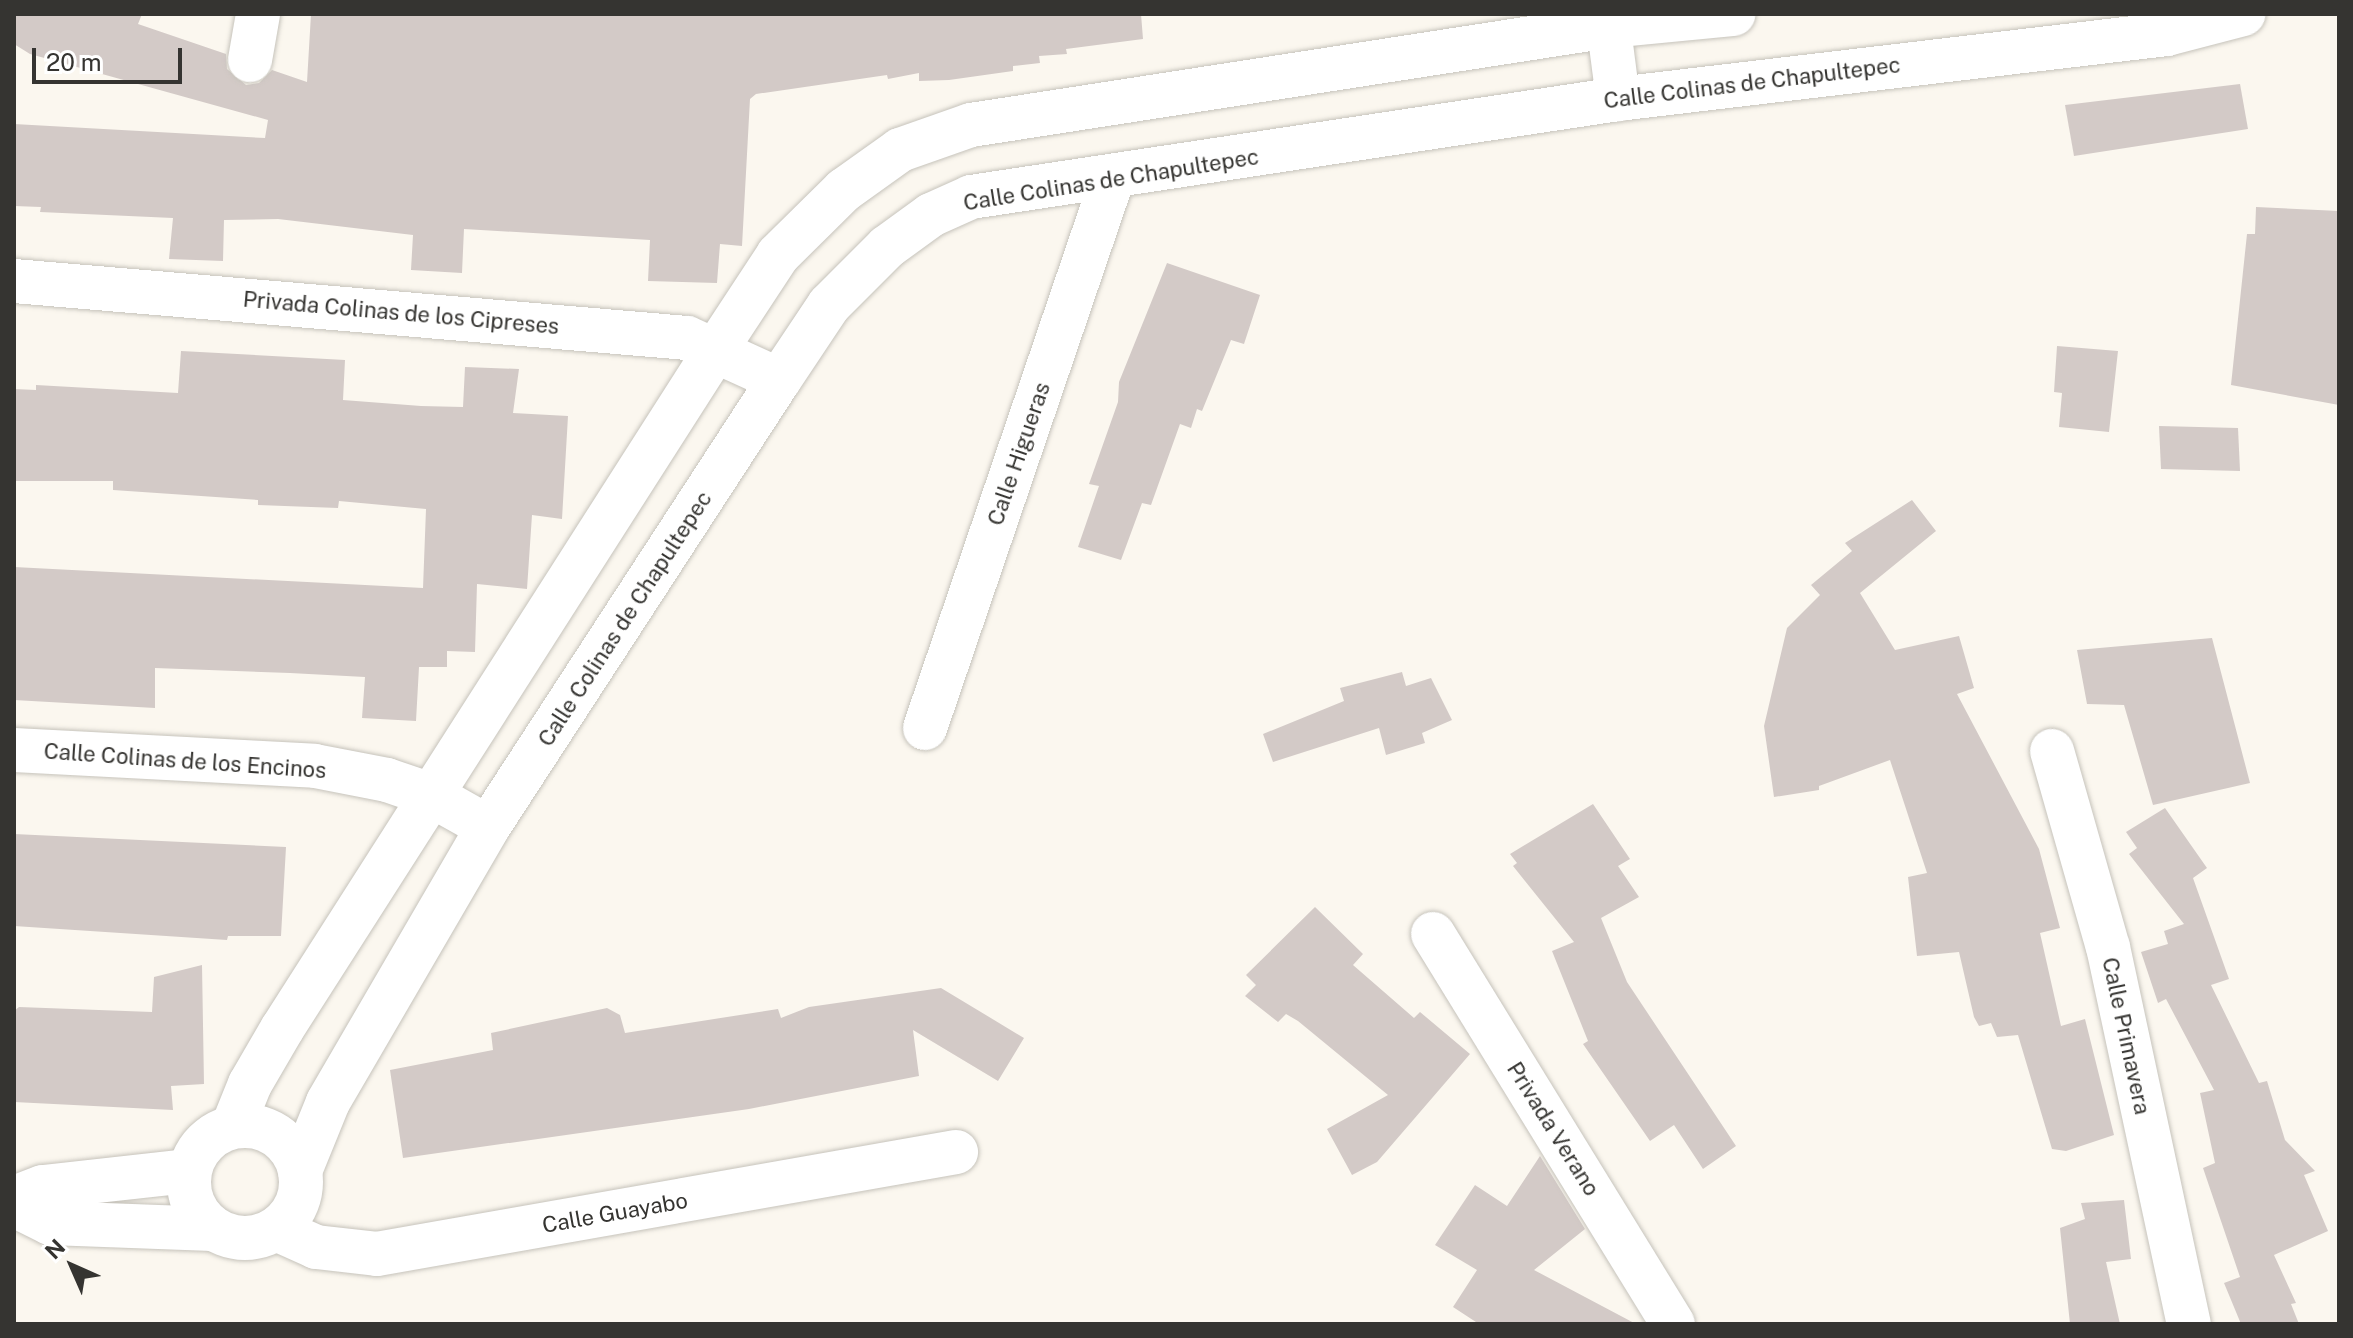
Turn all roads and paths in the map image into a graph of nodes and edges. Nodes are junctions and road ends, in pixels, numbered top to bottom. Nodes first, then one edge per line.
1 (258, 14) edge
2 (1733, 14) edge
3 (2243, 14) edge
4 (1608, 20) edge
5 (250, 60) dead end
6 (1618, 99) junction
7 (1112, 180) junction
8 (14, 281) edge
9 (717, 348) junction
10 (779, 380) junction
11 (925, 728) dead end
12 (14, 750) edge
13 (2052, 751) dead end
14 (431, 795) junction
15 (488, 827) junction
16 (1433, 934) dead end
17 (233, 1126) junction
18 (956, 1152) dead end
19 (189, 1171) junction
20 (300, 1171) junction
21 (14, 1198) edge
22 (14, 1205) edge
23 (213, 1229) junction
24 (276, 1229) junction
25 (1673, 1324) edge
26 (2189, 1324) edge

1 - 5 street
2 - 4 street
3 - 6 street, Calle Colinas de Chapultepec
4 - 6 street
4 - 9 street
6 - 7 street, Calle Colinas de Chapultepec
7 - 10 street, Calle Colinas de Chapultepec
7 - 11 street, Calle Higueras
8 - 9 street, Privada Colinas de los Cipreses
9 - 10 street, Privada Colinas de los Cipreses
9 - 14 street
10 - 15 street, Calle Colinas de Chapultepec
12 - 14 street, Calle Colinas de los Encinos
13 - 26 street, Calle Primavera
14 - 15 street, Calle Colinas de los Encinos
14 - 17 street
15 - 20 street, Calle Colinas de Chapultepec
16 - 25 street, Privada Verano
17 - 19 street
17 - 20 street
18 - 24 street, Calle Guayabo
19 - 21 street
19 - 23 street
20 - 24 street
22 - 23 street
23 - 24 street

